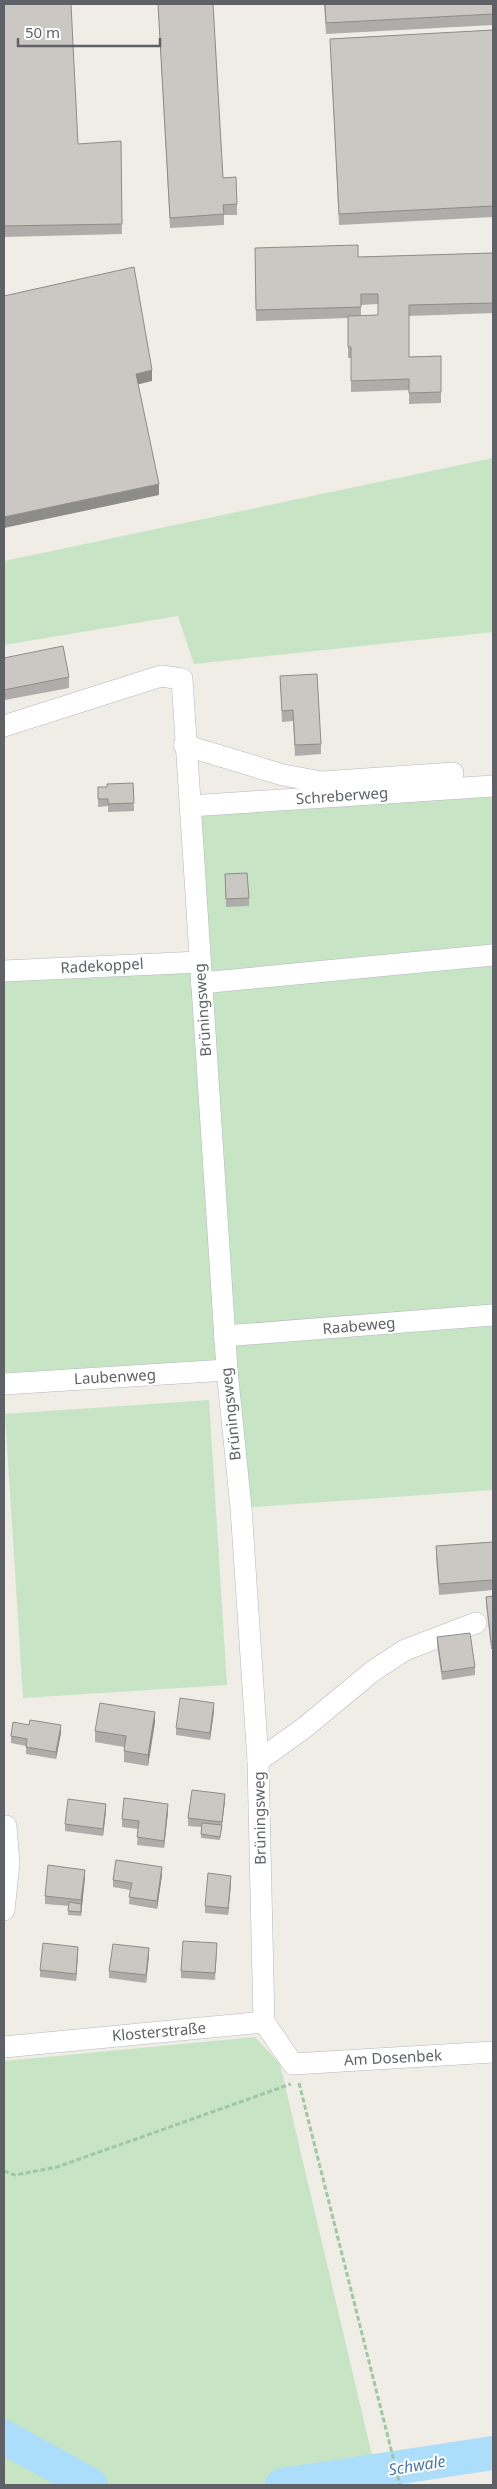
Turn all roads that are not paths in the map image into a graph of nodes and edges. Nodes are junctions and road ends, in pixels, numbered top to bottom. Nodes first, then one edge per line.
1 (4, 726) edge
2 (184, 745) junction
3 (453, 773) dead end
4 (493, 786) edge
5 (190, 806) junction
6 (493, 955) edge
7 (200, 962) junction
8 (4, 971) edge
9 (201, 983) junction
10 (493, 1315) edge
11 (224, 1336) junction
12 (227, 1370) junction
13 (4, 1384) edge
14 (476, 1623) dead end
15 (258, 1761) junction
16 (5, 1826) edge
17 (4, 1910) edge
18 (264, 2022) junction
19 (4, 2047) edge
20 (493, 2052) edge

1 - 2 street, Brüningsweg
2 - 3 street
2 - 5 street, Brüningsweg
4 - 5 street, Schreberweg
5 - 7 street, Brüningsweg
6 - 9 street
7 - 8 street, Radekoppel
7 - 9 street, Brüningsweg
9 - 11 street, Brüningsweg
10 - 11 street, Raabeweg
11 - 12 street, Brüningsweg
12 - 13 street, Laubenweg
12 - 15 street, Brüningsweg
14 - 15 street
15 - 18 street, Brüningsweg
16 - 17 street
18 - 19 street, Klosterstraße
18 - 20 street, Am Dosenbek

